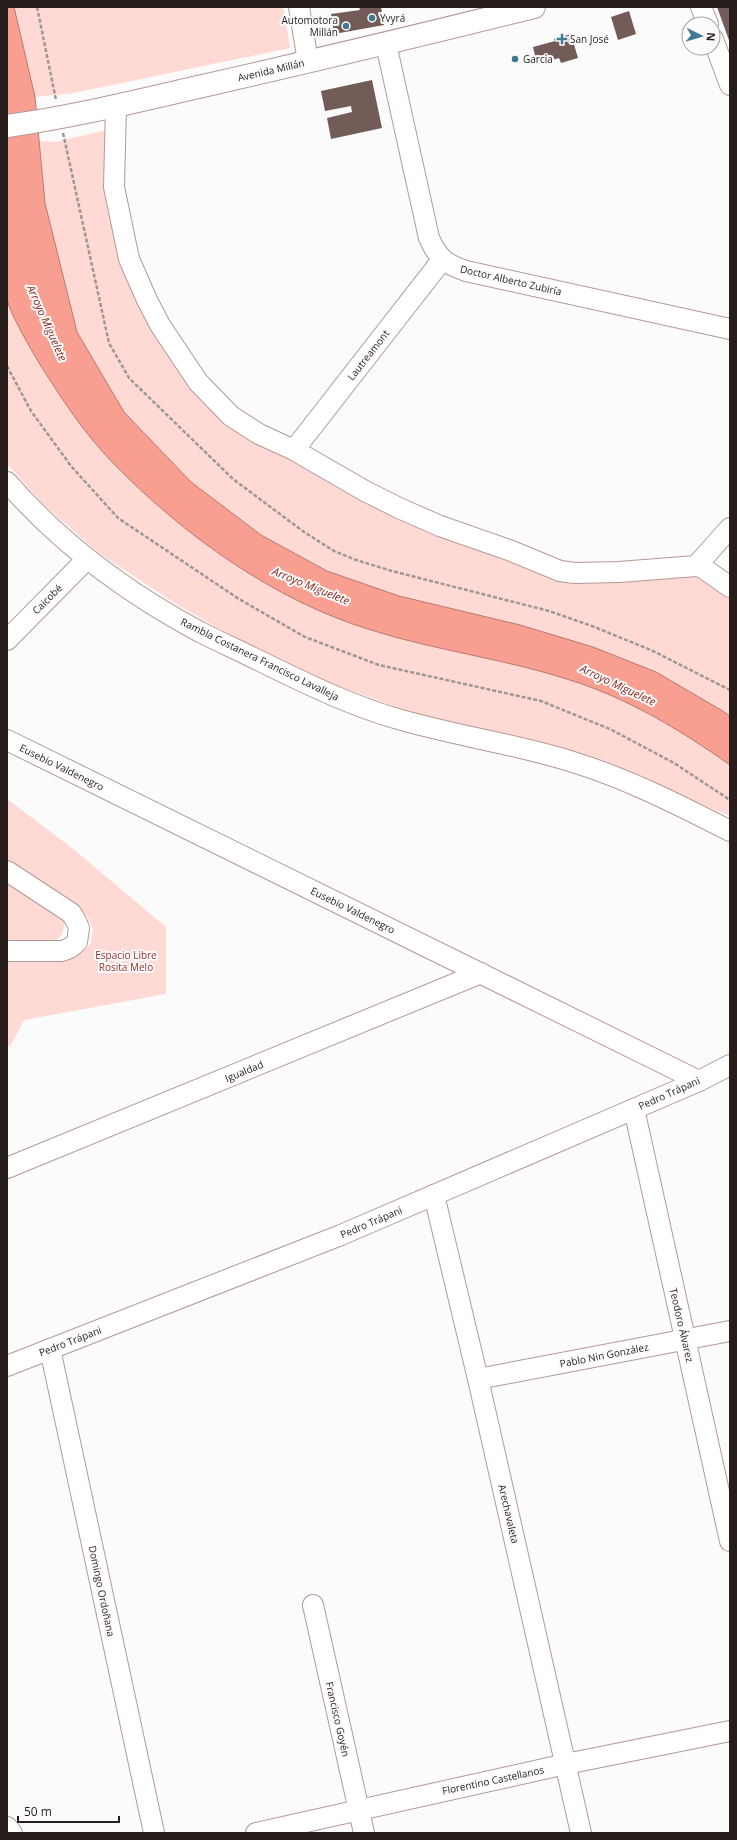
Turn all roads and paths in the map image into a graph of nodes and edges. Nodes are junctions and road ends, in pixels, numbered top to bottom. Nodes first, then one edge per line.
1 (37, 7) edge
2 (299, 7) edge
3 (534, 7) edge
4 (386, 44) junction
5 (719, 56) edge
6 (308, 62) junction
7 (730, 85) edge
8 (116, 106) junction
9 (53, 119) junction
10 (7, 126) edge
11 (442, 260) junction
12 (730, 329) edge
13 (7, 366) edge
14 (294, 450) junction
15 (7, 482) edge
16 (730, 528) edge
17 (88, 559) junction
18 (696, 566) junction
19 (730, 587) edge
20 (7, 640) edge
21 (7, 740) edge
22 (730, 800) edge
23 (730, 831) edge
24 (7, 871) edge
25 (7, 951) edge
26 (481, 973) junction
27 (730, 1065) edge
28 (699, 1081) junction
29 (634, 1109) junction
30 (7, 1168) edge
31 (434, 1195) junction
32 (730, 1331) edge
33 (685, 1339) junction
34 (50, 1349) junction
35 (7, 1366) edge
36 (478, 1379) junction
37 (730, 1540) edge
38 (313, 1605) dead end
39 (730, 1731) edge
40 (566, 1764) junction
41 (359, 1810) junction
42 (7, 1827) edge
43 (12, 1833) edge
44 (154, 1833) edge
45 (256, 1833) edge
46 (364, 1833) edge
47 (581, 1833) edge

1 - 9 path
2 - 6 street
3 - 4 main road, Avenida Millán
4 - 6 main road, Avenida Millán
4 - 11 street, Doctor Alberto Zubiría
5 - 7 street
6 - 8 main road, Avenida Millán
8 - 9 main road, Avenida Millán
8 - 14 street
9 - 10 main road, Avenida Millán
11 - 12 street, Doctor Alberto Zubiría
11 - 14 street, Lautreamont
13 - 22 path
14 - 18 street
15 - 17 street, Rambla Costanera Francisco Lavalleja
16 - 18 street
17 - 20 street, Caicobé
17 - 23 street, Rambla Costanera Francisco Lavalleja
18 - 19 street
21 - 26 street, Eusebio Valdenegro
24 - 25 street
26 - 28 street, Eusebio Valdenegro
26 - 30 street, Igualdad
27 - 28 street, Pedro Trápani
28 - 29 street, Pedro Trápani
29 - 31 street, Pedro Trápani
29 - 33 street, Teodoro Álvarez
31 - 34 street, Pedro Trápani
31 - 36 street, Arechavaleta
32 - 33 street, Pablo Nin González
33 - 36 street, Pablo Nin González
33 - 37 street, Teodoro Álvarez
34 - 35 street, Pedro Trápani
34 - 44 street, Domingo Ordoñana
36 - 40 street, Arechavaleta
38 - 41 street, Francisco Goyén
39 - 40 street, Florentino Castellanos
40 - 41 street, Florentino Castellanos
40 - 47 street, Arechavaleta
41 - 45 street, Florentino Castellanos
41 - 46 street, Francisco Goyén
42 - 43 street

